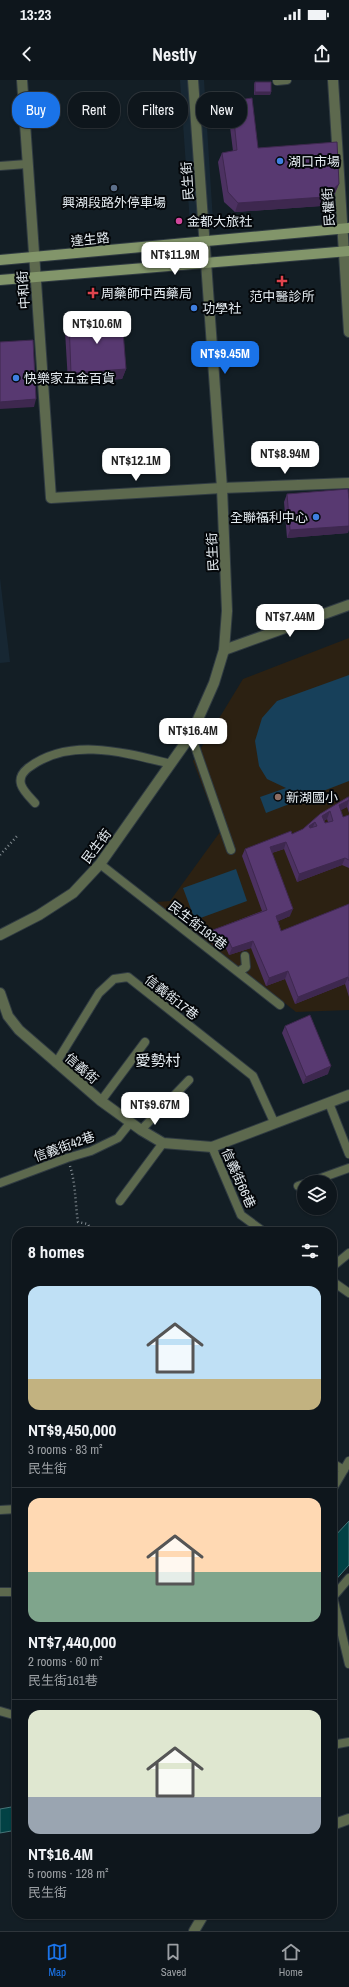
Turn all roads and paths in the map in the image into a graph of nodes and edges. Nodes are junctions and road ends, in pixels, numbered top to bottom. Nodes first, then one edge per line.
1 (22, 80) edge
2 (193, 80) edge
3 (287, 80) edge
4 (333, 80) edge
5 (278, 81) edge
6 (27, 164) junction
7 (0, 166) edge
8 (346, 228) edge
9 (204, 240) junction
10 (347, 251) edge
11 (34, 258) junction
12 (0, 260) edge
13 (206, 262) junction
14 (35, 277) junction
15 (0, 280) edge
16 (349, 332) edge
17 (349, 483) edge
18 (222, 488) junction
19 (349, 604) edge
20 (224, 650) junction
21 (192, 736) junction
22 (171, 764) junction
23 (35, 803) dead end
24 (18, 835) dead end
25 (231, 850) dead end
26 (0, 855) edge
27 (100, 864) junction
28 (0, 935) edge
29 (244, 956) dead end
30 (238, 972) junction
31 (0, 994) edge
32 (280, 1005) dead end
33 (145, 1042) dead end
34 (56, 1063) junction
35 (189, 1080) dead end
36 (349, 1095) edge
37 (101, 1101) junction
38 (329, 1103) junction
39 (130, 1122) junction
40 (274, 1122) junction
41 (141, 1130) junction
42 (163, 1143) junction
43 (212, 1147) junction
44 (349, 1154) edge
45 (66, 1158) junction
46 (349, 1168) edge
47 (330, 1175) edge
48 (0, 1183) edge
49 (120, 1201) dead end
50 (90, 1227) edge
51 (257, 1227) edge
52 (349, 1253) edge
53 (337, 1263) edge
54 (337, 1285) edge
55 (349, 1293) edge
56 (349, 1461) edge
57 (337, 1466) edge
58 (344, 1470) junction
59 (337, 1482) edge
60 (0, 1510) edge
61 (12, 1510) edge
62 (349, 1578) edge
63 (0, 1592) edge
64 (12, 1592) edge
65 (337, 1592) edge
66 (337, 1614) edge
67 (349, 1664) edge
68 (0, 1712) edge
69 (12, 1715) edge
70 (349, 1742) edge
71 (337, 1744) edge
72 (349, 1819) edge
73 (337, 1823) edge
74 (201, 1919) edge
75 (194, 1931) edge

1 - 6 street, 中和街
2 - 9 street, 民生街
3 - 5 lane
4 - 8 street, 民權街
6 - 7 lane
6 - 11 street, 中和街
8 - 9 main road, 達生路
8 - 10 street, 民權街
9 - 11 main road, 達生路
9 - 13 street, 民生街
10 - 13 main road
10 - 16 street, 民權街
11 - 12 main road, 達生路
11 - 14 street, 中和街
13 - 14 main road
13 - 18 street, 民生街
14 - 15 main road
14 - 18 street, 中和街
17 - 18 street
18 - 20 street, 民生街
19 - 20 street
20 - 21 street, 民生街
21 - 22 street, 民生街
21 - 25 lane
22 - 23 lane
22 - 27 street, 民生街
24 - 26 path
27 - 28 street, 民生街
27 - 30 lane, 民生街193巷
29 - 30 lane
30 - 32 lane, 民生街193巷
31 - 34 street, 信義街
33 - 37 lane
34 - 37 street, 信義街
34 - 40 lane, 信義街17巷
35 - 41 lane
36 - 38 street, 信義街
37 - 39 street, 信義街
38 - 40 street, 信義街
38 - 44 lane
39 - 41 street, 信義街
39 - 45 lane, 信義街42巷
40 - 43 street, 信義街
41 - 42 street, 信義街
42 - 43 street, 信義街
42 - 49 lane
43 - 51 lane, 信義街66巷
45 - 48 lane, 信義街42巷
45 - 50 path
46 - 47 lane
52 - 53 lane
54 - 55 lane
56 - 58 lane
57 - 58 lane
58 - 59 lane
60 - 61 lane
62 - 65 lane
63 - 64 lane
66 - 67 lane
68 - 69 lane
70 - 71 lane
72 - 73 street
74 - 75 street

